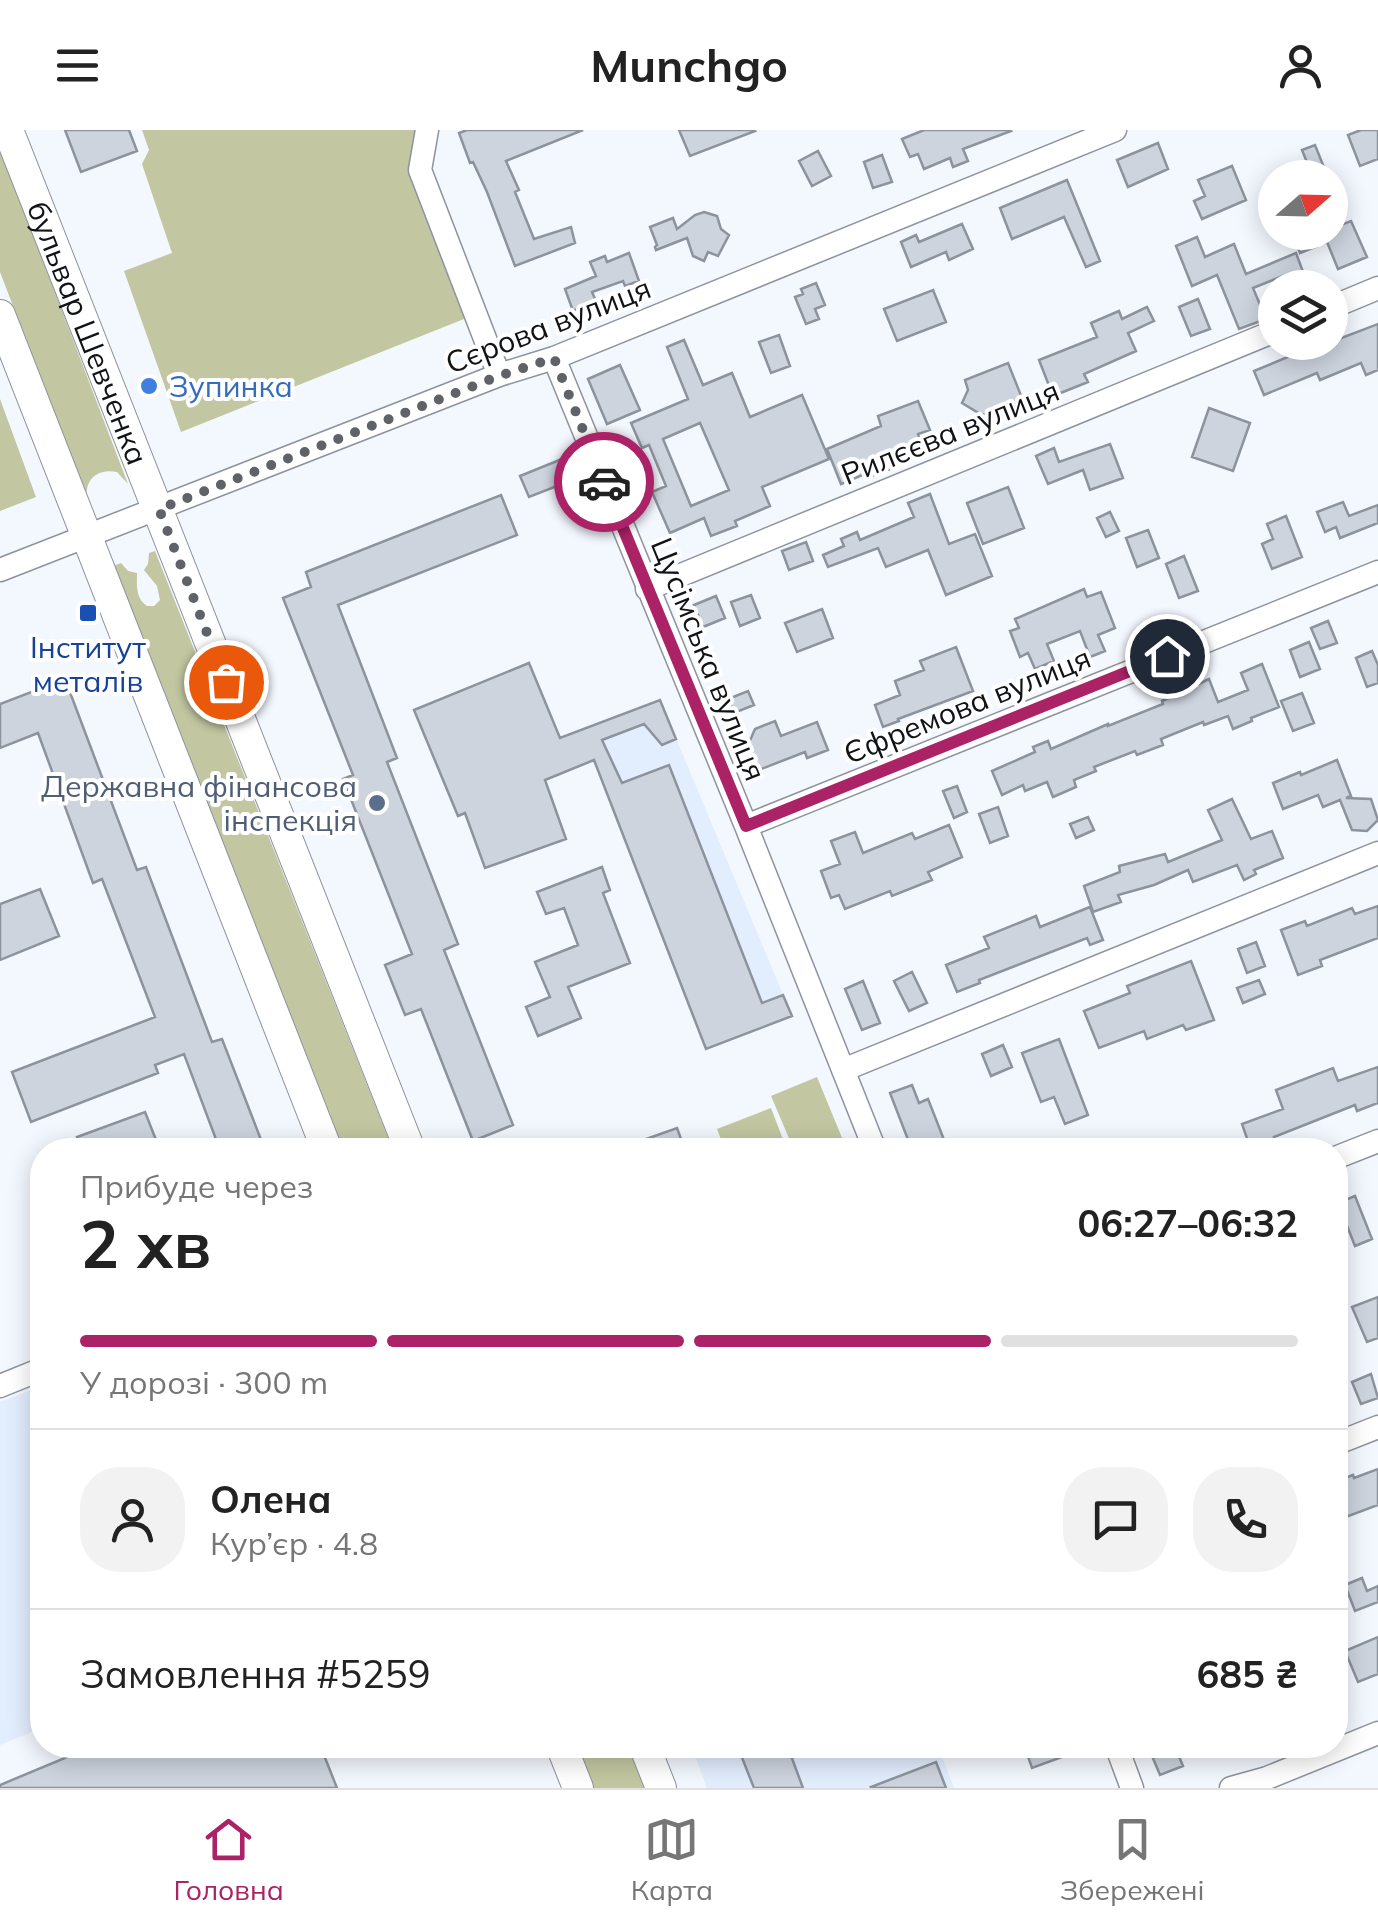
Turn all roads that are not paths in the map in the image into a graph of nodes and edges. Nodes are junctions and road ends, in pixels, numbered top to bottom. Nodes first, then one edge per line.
1 (8, 130) edge
2 (427, 130) edge
3 (1115, 130) edge
4 (1378, 288) edge
5 (1348, 300) edge
6 (0, 315) edge
7 (1258, 338) edge
8 (554, 358) junction
9 (499, 376) junction
10 (159, 509) junction
11 (86, 538) junction
12 (0, 570) edge
13 (1378, 572) edge
14 (647, 589) junction
15 (746, 826) junction
16 (1378, 853) edge
17 (843, 1070) junction
18 (322, 1138) edge
19 (405, 1138) edge
20 (871, 1138) edge
21 (1378, 1141) edge
22 (1348, 1153) edge
23 (30, 1374) edge
24 (0, 1386) edge
25 (1378, 1427) edge
26 (1348, 1439) edge
27 (1378, 1733) edge
28 (1348, 1745) edge
29 (566, 1758) edge
30 (649, 1758) edge
31 (1121, 1758) edge
32 (1316, 1758) edge
33 (578, 1788) edge
34 (661, 1788) edge
35 (1132, 1788) edge
36 (1231, 1788) edge

1 - 10 main road, бульвар Шевченка
2 - 9 street
3 - 8 street, Сєрова вулиця
4 - 5 street
6 - 11 main road
7 - 14 street, Рилєєва вулиця
8 - 9 street, Сєрова вулиця
8 - 14 street, Цусімська вулиця
9 - 10 street, Сєрова вулиця
10 - 11 street, Сєрова вулиця
10 - 19 main road, бульвар Шевченка
11 - 12 street, Сєрова вулиця
11 - 18 main road
13 - 15 street, Єфремова вулиця
14 - 15 street, Цусімська вулиця
15 - 17 street, Цусімська вулиця
16 - 17 street
17 - 20 street, Цусімська вулиця
21 - 22 street
23 - 24 street
25 - 26 street
27 - 28 street
29 - 33 main road
30 - 34 main road
31 - 35 street
32 - 36 street

